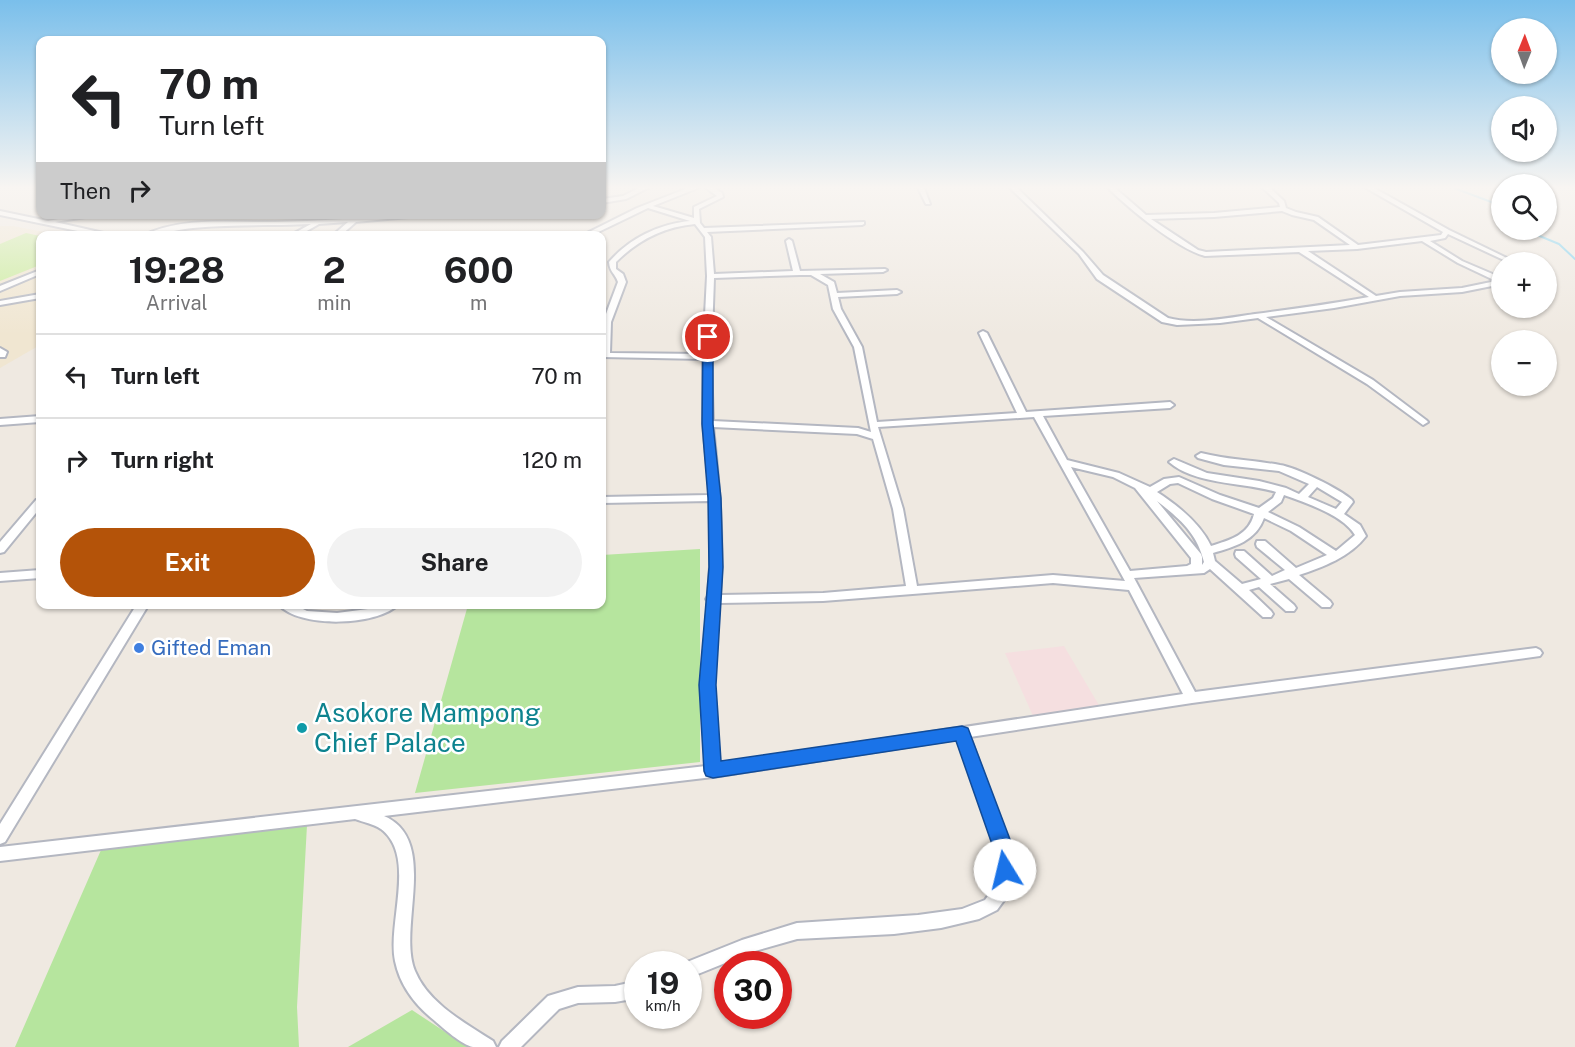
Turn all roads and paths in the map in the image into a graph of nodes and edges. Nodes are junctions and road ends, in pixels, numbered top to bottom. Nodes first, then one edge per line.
1 (642, 237) edge
2 (708, 237) edge
3 (1064, 237) edge
4 (1174, 237) edge
5 (1343, 237) edge
6 (1443, 237) edge
7 (1459, 237) edge
8 (1425, 240) junction
9 (789, 241) dead end
10 (1357, 247) junction
11 (1300, 250) junction
12 (1491, 252) edge
13 (884, 270) dead end
14 (813, 273) junction
15 (36, 274) edge
16 (797, 274) junction
17 (711, 276) junction
18 (1491, 277) edge
19 (1491, 284) edge
20 (0, 289) edge
21 (897, 292) dead end
22 (835, 295) junction
23 (36, 297) edge
24 (1372, 297) junction
25 (0, 303) edge
26 (606, 311) edge
27 (1259, 316) junction
28 (982, 333) dead end
29 (606, 355) edge
30 (707, 357) junction
31 (1170, 405) dead end
32 (1037, 414) junction
33 (1023, 415) junction
34 (36, 419) edge
35 (0, 422) edge
36 (1423, 423) dead end
37 (708, 424) junction
38 (873, 424) junction
39 (878, 438) junction
40 (1201, 456) dead end
41 (1065, 462) junction
42 (1174, 462) dead end
43 (1191, 470) junction
44 (1179, 480) junction
45 (1316, 483) junction
46 (1139, 486) junction
47 (1152, 490) junction
48 (1282, 490) junction
49 (715, 498) junction
50 (1301, 498) junction
51 (606, 500) edge
52 (36, 507) edge
53 (1165, 509) junction
54 (1260, 512) junction
55 (1336, 515) junction
56 (1261, 544) dead end
57 (0, 549) edge
58 (1207, 551) junction
59 (1240, 554) dead end
60 (1335, 555) junction
61 (1210, 563) junction
62 (1191, 569) junction
63 (1292, 572) junction
64 (36, 574) edge
65 (1127, 575) junction
66 (0, 577) edge
67 (1265, 581) junction
68 (1133, 586) junction
69 (1240, 590) junction
70 (912, 591) junction
71 (712, 599) junction
72 (1326, 604) dead end
73 (1290, 608) dead end
74 (140, 609) edge
75 (288, 609) edge
76 (385, 609) edge
77 (1268, 614) dead end
78 (1536, 653) dead end
79 (1192, 698) junction
80 (962, 733) junction
81 (713, 771) junction
82 (352, 812) junction
83 (0, 837) edge
84 (0, 854) edge
85 (702, 964) edge
86 (624, 992) edge
87 (487, 1047) edge
88 (508, 1047) edge

1 - 26 street
2 - 17 street
3 - 27 street
4 - 11 street
5 - 10 street
6 - 8 street
7 - 12 street
8 - 10 street
8 - 18 street
9 - 16 street
10 - 11 street
11 - 24 street
13 - 14 street
14 - 16 street
14 - 22 street
15 - 20 street
16 - 17 street
17 - 30 street
19 - 24 street
21 - 22 street
22 - 38 street
23 - 25 street
24 - 27 street
27 - 36 street
28 - 33 street
29 - 30 street
30 - 37 street
31 - 32 street
32 - 33 street
32 - 41 street
33 - 38 street
34 - 35 street
37 - 39 street
37 - 49 street
38 - 39 street
39 - 70 street
40 - 45 street
41 - 46 street
41 - 65 street
42 - 43 street
43 - 44 street
43 - 48 street
44 - 47 street
44 - 54 street
45 - 50 street
45 - 55 street
46 - 47 street
46 - 53 street
47 - 53 street
48 - 50 street
48 - 54 street
49 - 51 street
49 - 71 street
50 - 55 street
52 - 57 street
53 - 58 street
53 - 62 street
54 - 58 street
54 - 60 street
55 - 60 street
56 - 63 street
58 - 61 street
59 - 67 street
60 - 63 street
61 - 62 street
61 - 69 street
62 - 65 street
63 - 67 street
63 - 72 street
64 - 66 street
65 - 68 street
67 - 69 street
67 - 73 street
68 - 70 street
68 - 79 street
69 - 77 street
70 - 71 street
71 - 81 street
74 - 83 street
75 - 76 street
78 - 79 street
79 - 80 street
80 - 81 street
80 - 85 street
81 - 82 street
82 - 84 street
82 - 87 street
86 - 88 street

